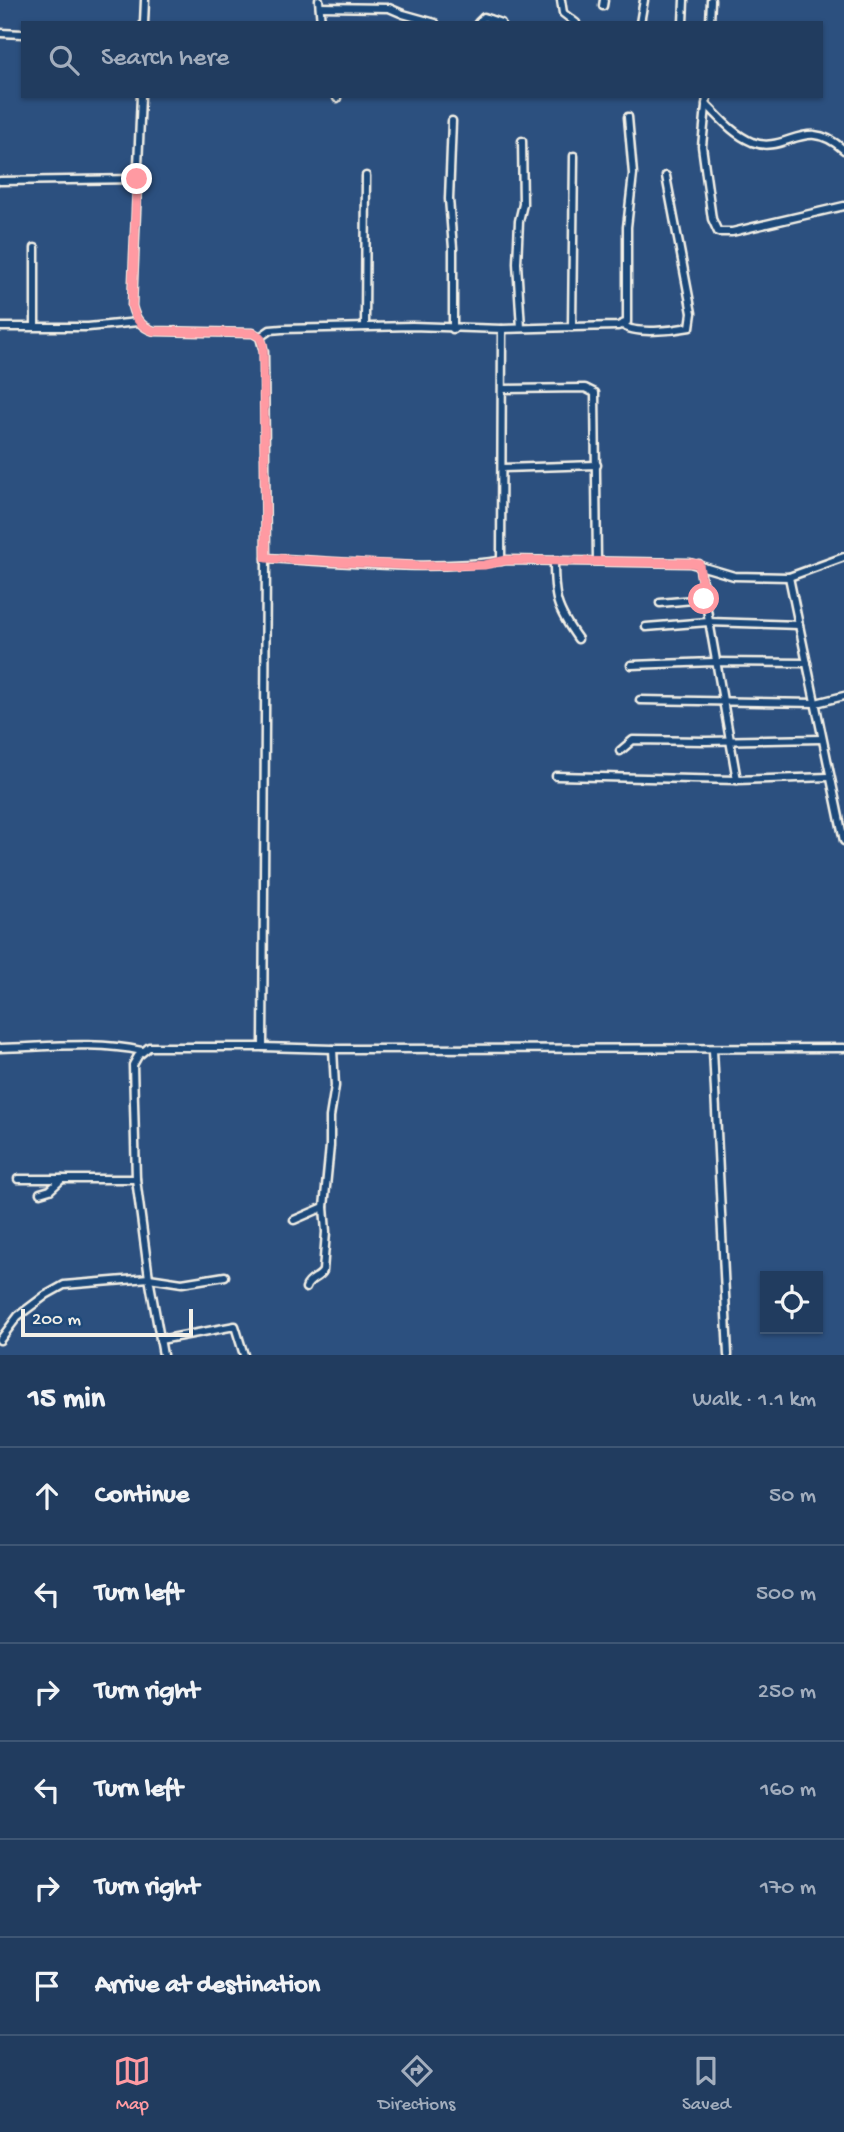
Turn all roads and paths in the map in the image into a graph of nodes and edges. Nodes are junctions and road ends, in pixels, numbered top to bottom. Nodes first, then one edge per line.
1 (145, 0) edge
2 (561, 0) edge
3 (644, 0) edge
4 (684, 0) edge
5 (711, 0) edge
6 (320, 3) edge
7 (144, 21) edge
8 (321, 21) edge
9 (428, 21) edge
10 (573, 21) edge
11 (640, 21) edge
12 (682, 21) edge
13 (710, 21) edge
14 (0, 33) edge
15 (21, 34) edge
16 (141, 98) edge
17 (706, 100) edge
18 (628, 117) dead end
19 (452, 121) dead end
20 (522, 141) dead end
21 (844, 150) edge
22 (574, 156) dead end
23 (366, 176) dead end
24 (666, 176) dead end
25 (137, 179) junction
26 (0, 181) edge
27 (844, 206) edge
28 (35, 248) dead end
29 (138, 322) junction
30 (623, 325) junction
31 (35, 326) junction
32 (0, 327) edge
33 (365, 327) junction
34 (572, 327) junction
35 (521, 328) junction
36 (453, 329) junction
37 (502, 329) junction
38 (260, 337) junction
39 (503, 389) junction
40 (597, 465) junction
41 (503, 467) junction
42 (844, 557) edge
43 (266, 558) junction
44 (501, 561) junction
45 (554, 561) junction
46 (597, 561) junction
47 (699, 564) junction
48 (789, 577) junction
49 (704, 599) junction
50 (660, 603) dead end
51 (708, 622) junction
52 (799, 625) junction
53 (646, 627) dead end
54 (578, 639) dead end
55 (714, 662) junction
56 (807, 663) junction
57 (631, 665) dead end
58 (844, 695) edge
59 (640, 700) dead end
60 (722, 701) junction
61 (816, 704) junction
62 (730, 739) junction
63 (822, 739) junction
64 (620, 751) dead end
65 (556, 776) dead end
66 (829, 777) junction
67 (737, 780) junction
68 (844, 839) edge
69 (263, 1047) junction
70 (0, 1048) edge
71 (844, 1048) edge
72 (333, 1049) junction
73 (713, 1050) junction
74 (142, 1051) junction
75 (18, 1179) dead end
76 (62, 1179) junction
77 (136, 1180) junction
78 (40, 1193) dead end
79 (324, 1207) junction
80 (294, 1220) dead end
81 (225, 1276) dead end
82 (149, 1278) junction
83 (306, 1288) dead end
84 (0, 1340) edge
85 (160, 1340) junction
86 (163, 1355) edge
87 (244, 1355) edge
88 (728, 1355) edge

1 - 7 street
2 - 10 street
3 - 11 street
4 - 12 street
5 - 13 street
6 - 8 street
6 - 9 street
14 - 15 street
16 - 25 street
17 - 21 street
17 - 27 street
18 - 30 street
19 - 36 street
20 - 35 street
22 - 34 street
23 - 33 street
24 - 30 street
25 - 26 street
25 - 29 street
28 - 31 street
29 - 31 street
29 - 38 street
30 - 34 street
31 - 32 street
33 - 36 street
33 - 38 street
34 - 35 street
35 - 37 street
36 - 37 street
37 - 39 street
38 - 43 street
39 - 40 street
39 - 41 street
40 - 41 street
40 - 46 street
41 - 44 street
42 - 48 street
43 - 44 street
43 - 69 street
44 - 45 street
45 - 46 street
45 - 54 street
46 - 47 street
47 - 48 street
47 - 49 street
48 - 52 street
49 - 50 street
49 - 51 street
51 - 52 street
51 - 53 street
51 - 55 street
52 - 56 street
55 - 56 street
55 - 57 street
55 - 60 street
56 - 61 street
58 - 61 street
59 - 60 street
60 - 61 street
60 - 62 street
61 - 63 street
62 - 63 street
62 - 64 street
62 - 67 street
63 - 66 street
65 - 67 street
66 - 67 street
66 - 68 street
69 - 72 street
69 - 74 street
70 - 74 street
71 - 73 street
72 - 73 street
72 - 79 street
73 - 88 street
74 - 77 street
75 - 76 street
76 - 77 street
76 - 78 street
77 - 82 street
79 - 80 street
79 - 83 street
81 - 82 street
82 - 84 street
82 - 85 street
85 - 86 street
85 - 87 street

